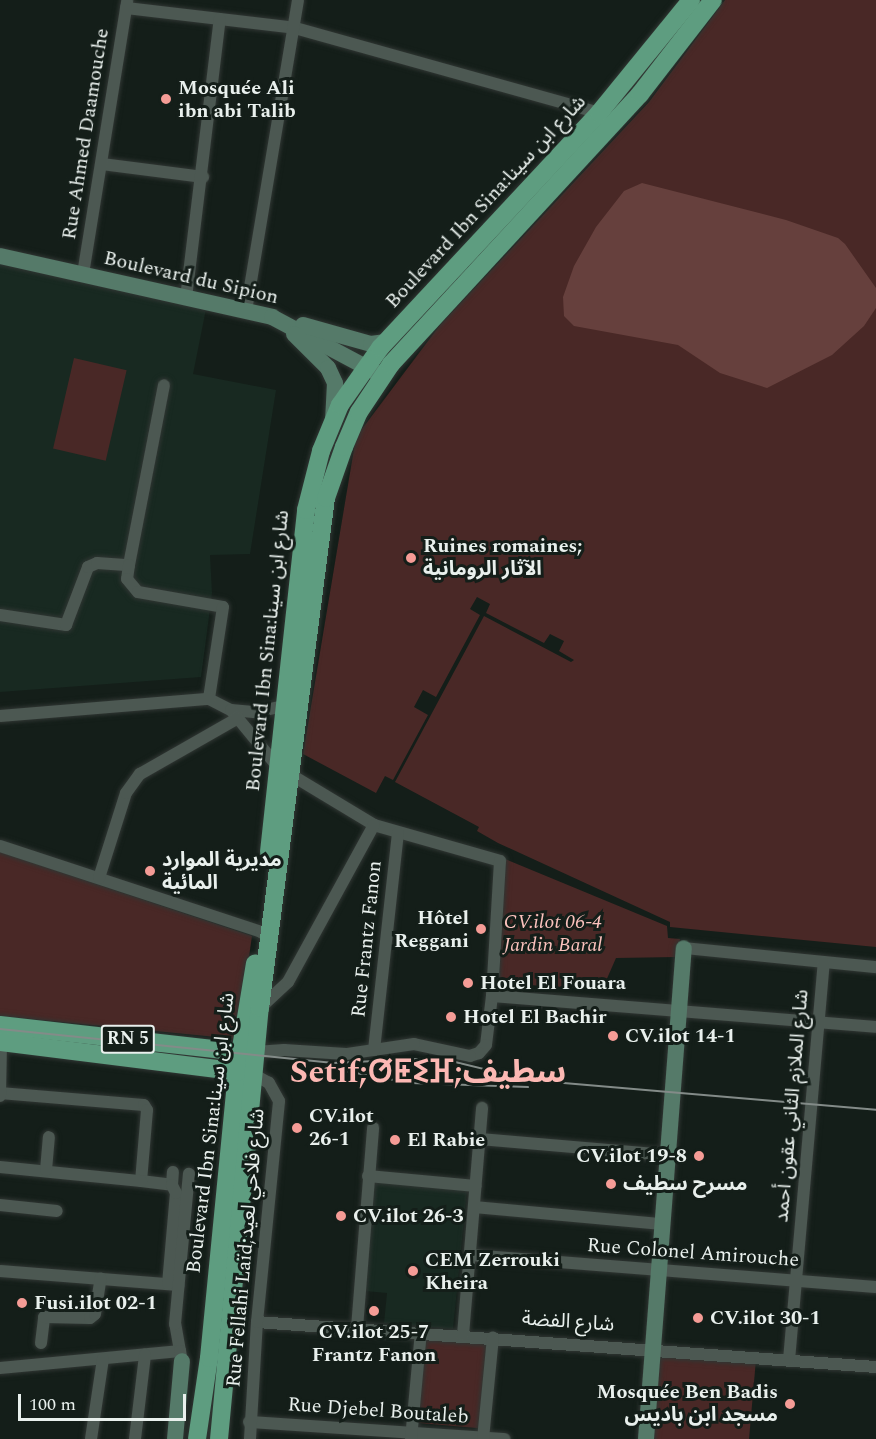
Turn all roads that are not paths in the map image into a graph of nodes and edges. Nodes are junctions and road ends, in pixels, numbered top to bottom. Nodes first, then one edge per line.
1 (298, 0) edge
2 (691, 0) edge
3 (713, 0) edge
4 (127, 4) edge
5 (220, 19) junction
6 (295, 28) junction
7 (599, 113) junction
8 (102, 164) junction
9 (204, 177) junction
10 (0, 256) edge
11 (83, 274) junction
12 (186, 298) junction
13 (246, 311) junction
14 (272, 317) junction
15 (386, 342) junction
16 (366, 366) junction
17 (382, 377) junction
18 (164, 385) dead end
19 (333, 420) junction
20 (129, 565) junction
21 (0, 615) edge
22 (209, 699) junction
23 (284, 706) junction
24 (235, 714) junction
25 (0, 716) edge
26 (287, 775) junction
27 (374, 825) junction
28 (398, 833) junction
29 (0, 846) edge
30 (99, 878) junction
31 (266, 935) junction
32 (684, 948) joint
33 (824, 963) junction
34 (876, 967) edge
35 (492, 996) junction
36 (260, 1008) junction
37 (677, 1010) junction
38 (818, 1022) junction
39 (876, 1027) edge
40 (0, 1036) edge
41 (374, 1050) junction
42 (247, 1052) junction
43 (245, 1073) junction
44 (0, 1094) edge
45 (482, 1108) dead end
46 (373, 1128) dead end
47 (49, 1137) dead end
48 (480, 1139) junction
49 (666, 1155) junction
50 (0, 1167) edge
51 (46, 1170) junction
52 (173, 1172) dead end
53 (189, 1174) dead end
54 (368, 1176) junction
55 (141, 1181) junction
56 (172, 1185) junction
57 (476, 1186) junction
58 (0, 1204) edge
59 (474, 1207) junction
60 (57, 1211) dead end
61 (662, 1224) junction
62 (470, 1255) junction
63 (659, 1270) junction
64 (0, 1271) edge
65 (101, 1278) junction
66 (796, 1281) junction
67 (173, 1285) junction
68 (876, 1287) edge
69 (257, 1322) junction
70 (357, 1328) junction
71 (421, 1332) junction
72 (463, 1335) junction
73 (493, 1337) junction
74 (41, 1343) dead end
75 (654, 1348) junction
76 (145, 1355) junction
77 (181, 1356) junction
78 (103, 1359) junction
79 (789, 1360) junction
80 (876, 1367) edge
81 (0, 1368) edge
82 (179, 1414) junction
83 (200, 1415) junction
84 (221, 1417) junction
85 (249, 1422) junction
86 (412, 1436) edge
87 (484, 1438) edge
88 (91, 1439) edge
89 (135, 1439) edge
90 (175, 1439) edge
91 (196, 1439) edge
92 (219, 1439) edge
93 (250, 1439) edge
94 (504, 1439) edge
95 (646, 1439) edge

1 - 6 street
2 - 7 main road, Boulevard Ibn Sina:شارع ابن سينا
3 - 17 main road
4 - 5 street
4 - 8 street, Rue Ahmed Daamouche
5 - 6 street
5 - 9 street
6 - 7 street
6 - 13 street
7 - 15 main road, Boulevard Ibn Sina:شارع ابن سينا
8 - 9 street
8 - 11 street, Rue Ahmed Daamouche
9 - 12 street
10 - 11 main road, Boulevard du Sipion
11 - 12 main road, Boulevard du Sipion
12 - 13 main road, Boulevard du Sipion
13 - 14 main road, Boulevard du Sipion
14 - 15 main road
14 - 16 main road, Boulevard du Sipion
14 - 19 main road
15 - 16 main road, Boulevard Ibn Sina:شارع ابن سينا
16 - 17 main road, Boulevard du Sipion
16 - 19 main road, Boulevard Ibn Sina:شارع ابن سينا
17 - 26 main road
18 - 20 street
19 - 23 main road, Boulevard Ibn Sina:شارع ابن سينا
20 - 21 street
20 - 22 street
22 - 24 street
22 - 25 street
23 - 24 street
23 - 26 main road, Boulevard Ibn Sina:شارع ابن سينا
24 - 26 street
24 - 30 street
26 - 27 street
26 - 31 main road, Boulevard Ibn Sina:شارع ابن سينا
27 - 28 street
27 - 36 street
28 - 35 street
28 - 41 street, Rue Frantz Fanon
29 - 30 street
30 - 31 street
31 - 36 main road, Boulevard Ibn Sina:شارع ابن سينا
31 - 42 main road, Boulevard Ibn Sina:شارع ابن سينا
32 - 33 street
32 - 37 main road
33 - 34 street
33 - 38 street, شارع الملازم الثاني عقون أحمد
35 - 37 street
35 - 41 street
36 - 42 main road, Boulevard Ibn Sina:شارع ابن سينا
37 - 38 street
37 - 49 main road
38 - 39 street
38 - 66 street, شارع الملازم الثاني عقون أحمد
40 - 42 main road, RN 5
40 - 43 main road, RN 5
40 - 44 street
41 - 42 street
42 - 43 main road, Boulevard Ibn Sina:شارع ابن سينا
43 - 69 street, Rue Fellahi Laïd;شارع فلاحي لعيد
43 - 83 main road, Boulevard Ibn Sina:شارع ابن سينا
43 - 84 main road, Boulevard Ibn Sina:شارع ابن سينا
44 - 55 street
45 - 48 street
46 - 54 street
47 - 51 street
48 - 49 street
48 - 57 street
49 - 61 main road
50 - 51 street
51 - 55 street
52 - 56 street
53 - 67 street
54 - 57 street
54 - 70 street
55 - 56 street
56 - 67 street
57 - 59 street
58 - 60 street
59 - 61 street
59 - 62 street
61 - 63 main road
62 - 63 street, Rue Colonel Amirouche
62 - 72 street
63 - 66 street, Rue Colonel Amirouche
63 - 75 main road
64 - 65 street
65 - 67 street
65 - 74 street
66 - 68 street, Rue Colonel Amirouche
66 - 79 street, شارع الملازم الثاني عقون أحمد
67 - 77 street
69 - 70 street, شارع الفضة
69 - 85 street, Rue Fellahi Laïd;شارع فلاحي لعيد
70 - 71 street, شارع الفضة
71 - 72 street, شارع الفضة
71 - 86 street
72 - 73 street, شارع الفضة
73 - 75 street, شارع الفضة
73 - 87 street
75 - 79 street, شارع الفضة
75 - 95 main road
76 - 77 street
76 - 78 street
76 - 89 street
77 - 82 main road
78 - 81 street
78 - 88 street
79 - 80 street, شارع الفضة
82 - 83 street
82 - 90 main road
83 - 84 street
83 - 91 main road, Boulevard Ibn Sina:شارع ابن سينا
84 - 92 main road, Boulevard Ibn Sina:شارع ابن سينا
85 - 86 street, Rue Djebel Boutaleb
85 - 93 street, Rue Fellahi Laïd;شارع فلاحي لعيد
86 - 87 street, Rue Djebel Boutaleb
87 - 94 street, Rue Djebel Boutaleb

